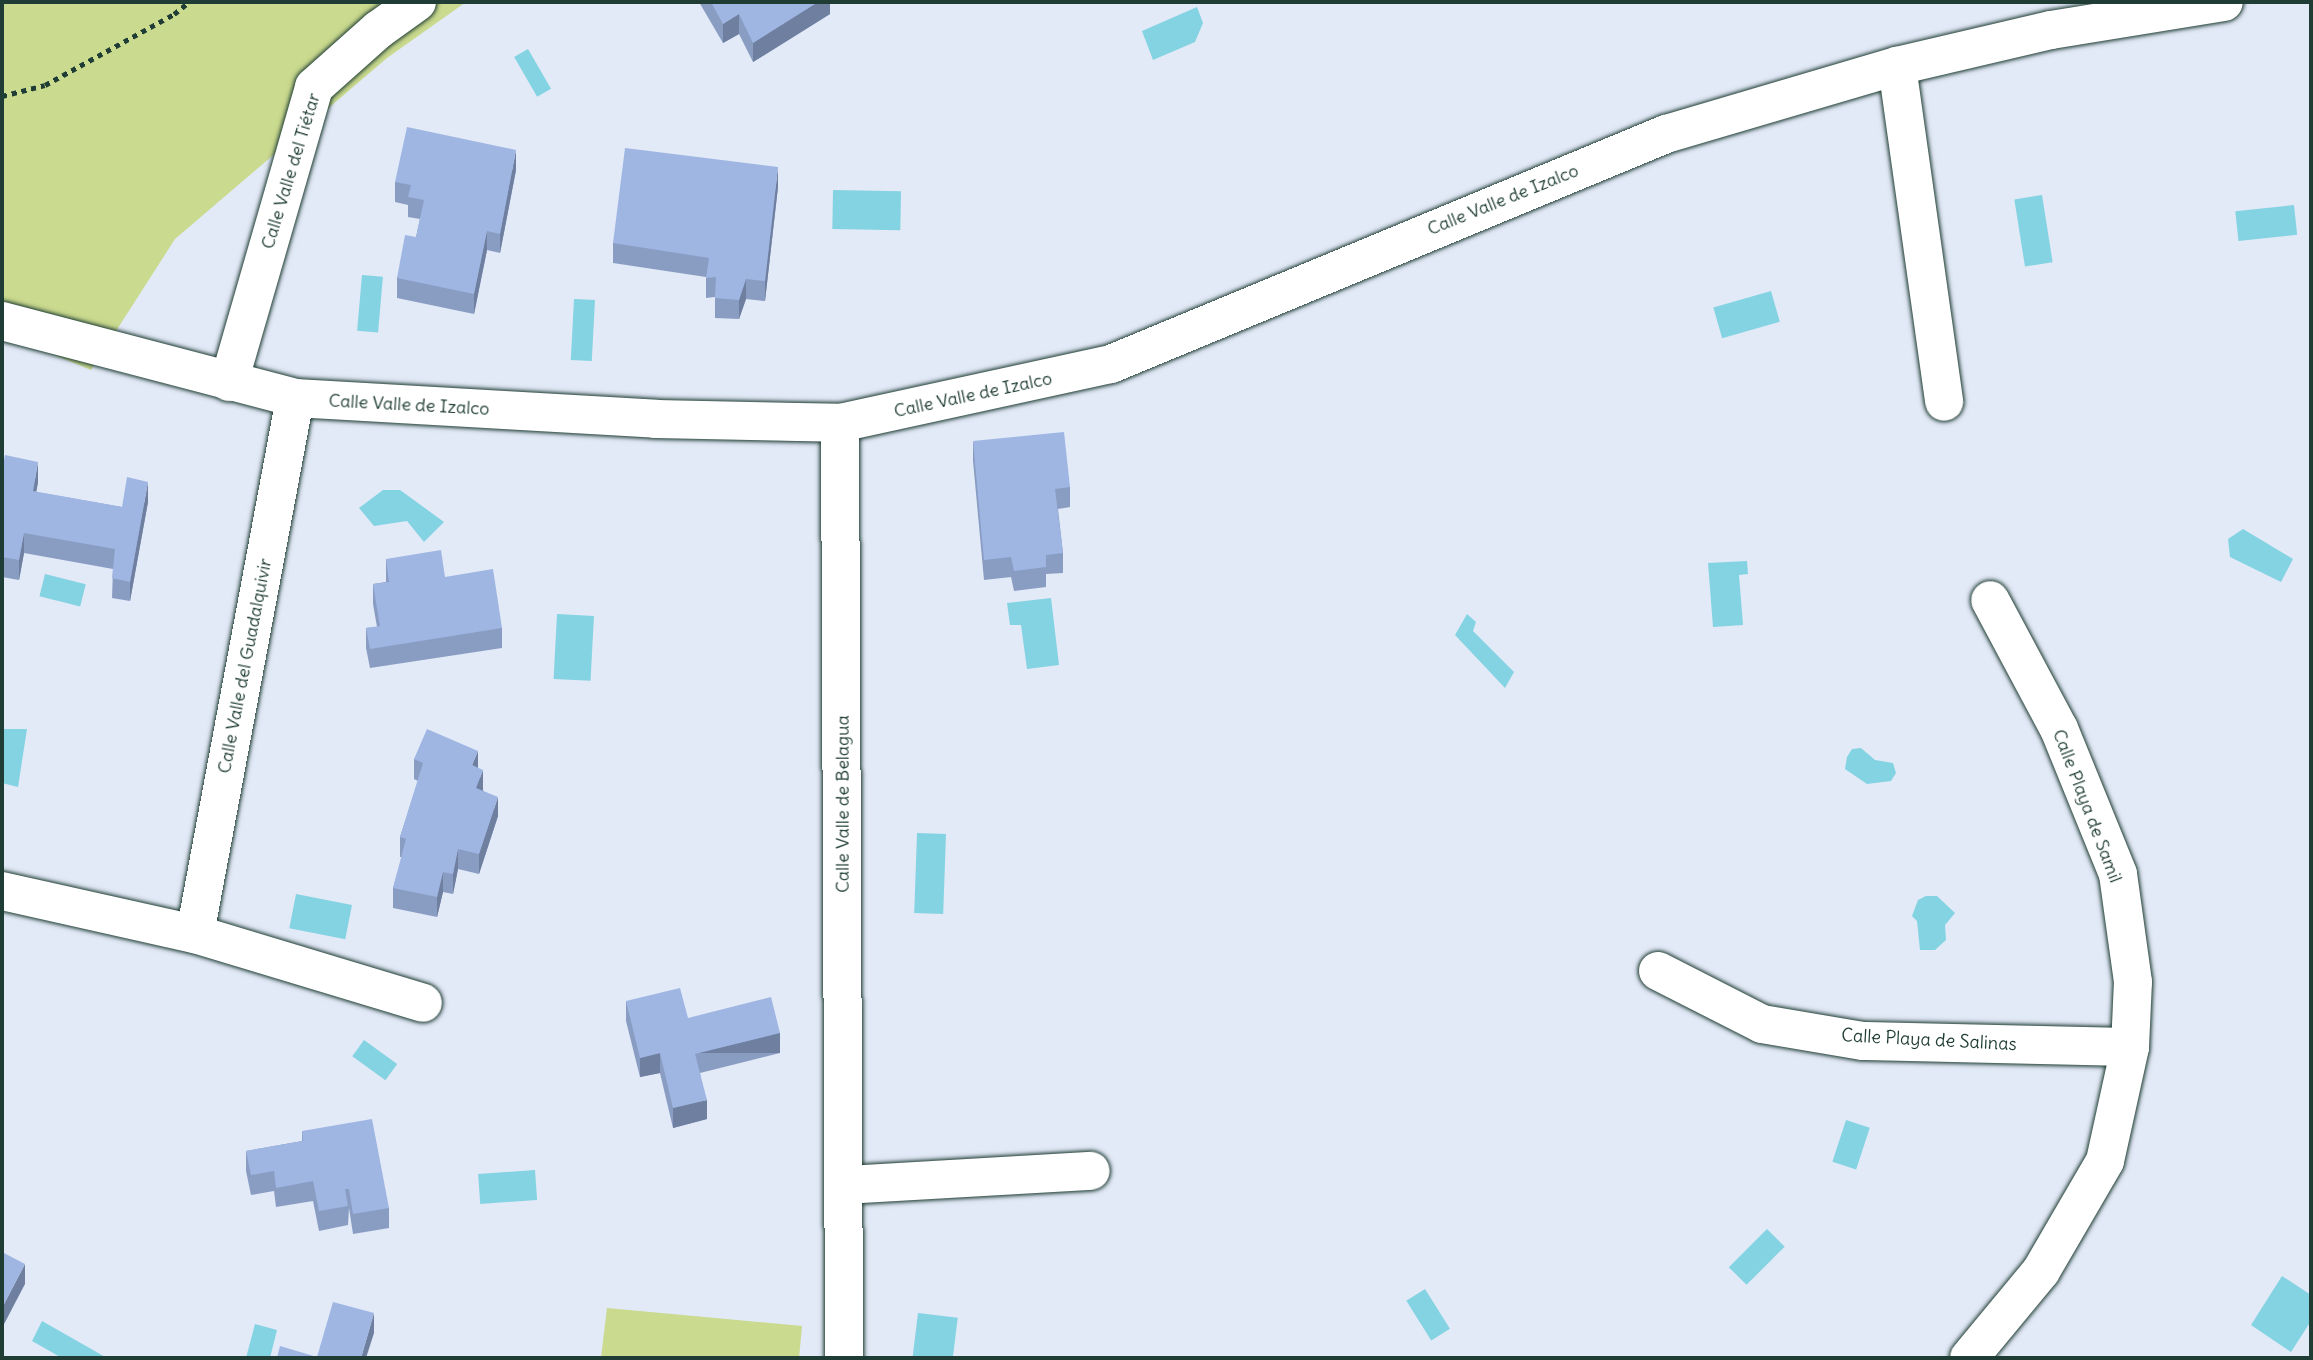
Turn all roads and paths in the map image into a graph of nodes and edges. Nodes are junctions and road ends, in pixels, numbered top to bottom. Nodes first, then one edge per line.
1 (189, 2) edge
2 (417, 2) edge
3 (2224, 2) edge
4 (1897, 66) junction
5 (2, 96) edge
6 (2, 321) edge
7 (229, 382) junction
8 (295, 398) junction
9 (1944, 402) dead end
10 (840, 423) junction
11 (1990, 600) dead end
12 (2, 891) edge
13 (195, 934) junction
14 (1658, 971) dead end
15 (423, 1003) dead end
16 (2130, 1047) junction
17 (1091, 1171) dead end
18 (845, 1185) junction
19 (844, 1358) edge
20 (1969, 1358) edge

1 - 5 path
2 - 7 street, Calle Valle del Tiétar
3 - 4 street, Calle Valle de Izalco
4 - 9 street
4 - 10 street, Calle Valle de Izalco
6 - 7 street, Calle Valle de Izalco
7 - 8 street, Calle Valle de Izalco
8 - 10 street, Calle Valle de Izalco
8 - 13 street, Calle Valle del Guadalquivir
10 - 18 street, Calle Valle de Belagua
11 - 16 street, Calle Playa de Samil
12 - 13 street
13 - 15 street
14 - 16 street, Calle Playa de Salinas
16 - 20 street, Calle Playa de Samil
17 - 18 street
18 - 19 street, Calle Valle de Belagua

